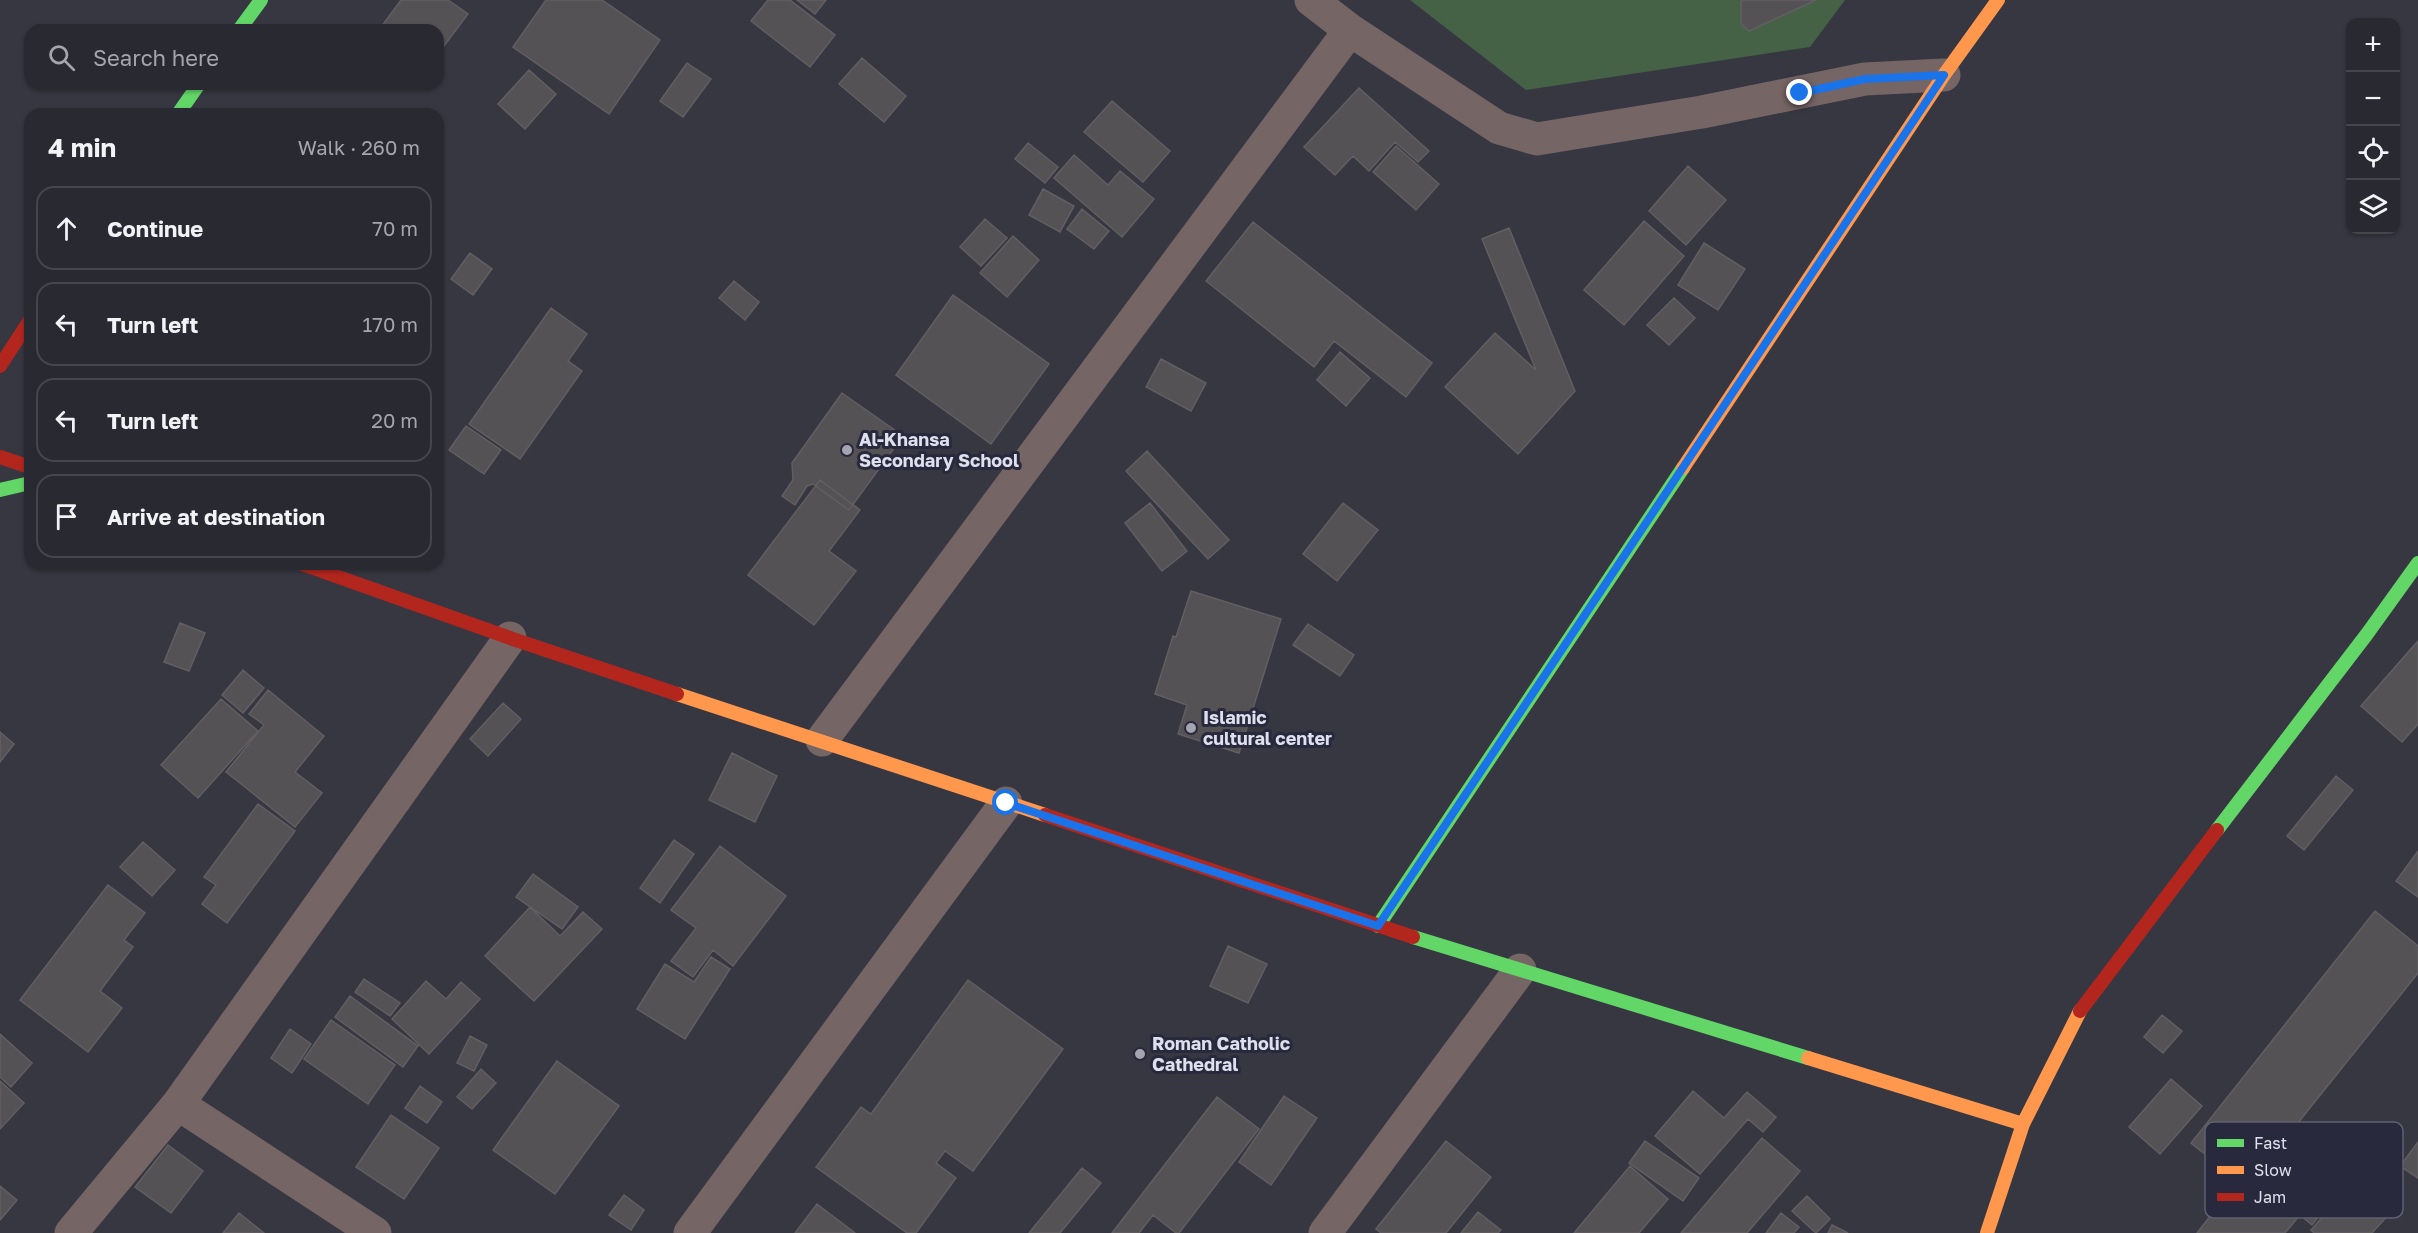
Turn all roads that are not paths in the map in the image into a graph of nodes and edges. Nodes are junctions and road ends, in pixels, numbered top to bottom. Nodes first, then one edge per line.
1 (261, 0) edge
2 (1311, 0) edge
3 (1998, 0) edge
4 (243, 24) edge
5 (1350, 30) junction
6 (1944, 75) junction
7 (195, 90) edge
8 (182, 108) edge
9 (24, 312) edge
10 (15, 319) dead end
11 (24, 329) edge
12 (0, 366) edge
13 (0, 457) edge
14 (24, 465) edge
15 (24, 484) edge
16 (0, 490) edge
17 (2418, 563) edge
18 (319, 570) edge
19 (510, 638) junction
20 (822, 740) junction
21 (1006, 803) junction
22 (1378, 926) junction
23 (1520, 970) junction
24 (178, 1104) junction
25 (2023, 1124) junction
26 (72, 1233) edge
27 (375, 1233) edge
28 (690, 1233) edge
29 (1325, 1233) edge
30 (1987, 1233) edge

1 - 4 street
2 - 5 street
3 - 6 street
5 - 6 street
5 - 20 street
6 - 22 street
7 - 8 street
9 - 10 street
11 - 12 street
13 - 14 street
15 - 16 street
17 - 25 street
18 - 19 street
19 - 20 street
19 - 24 street
20 - 21 street
21 - 22 street
21 - 28 street
22 - 23 street
23 - 25 street
23 - 29 street
24 - 26 street
24 - 27 street
25 - 30 street

